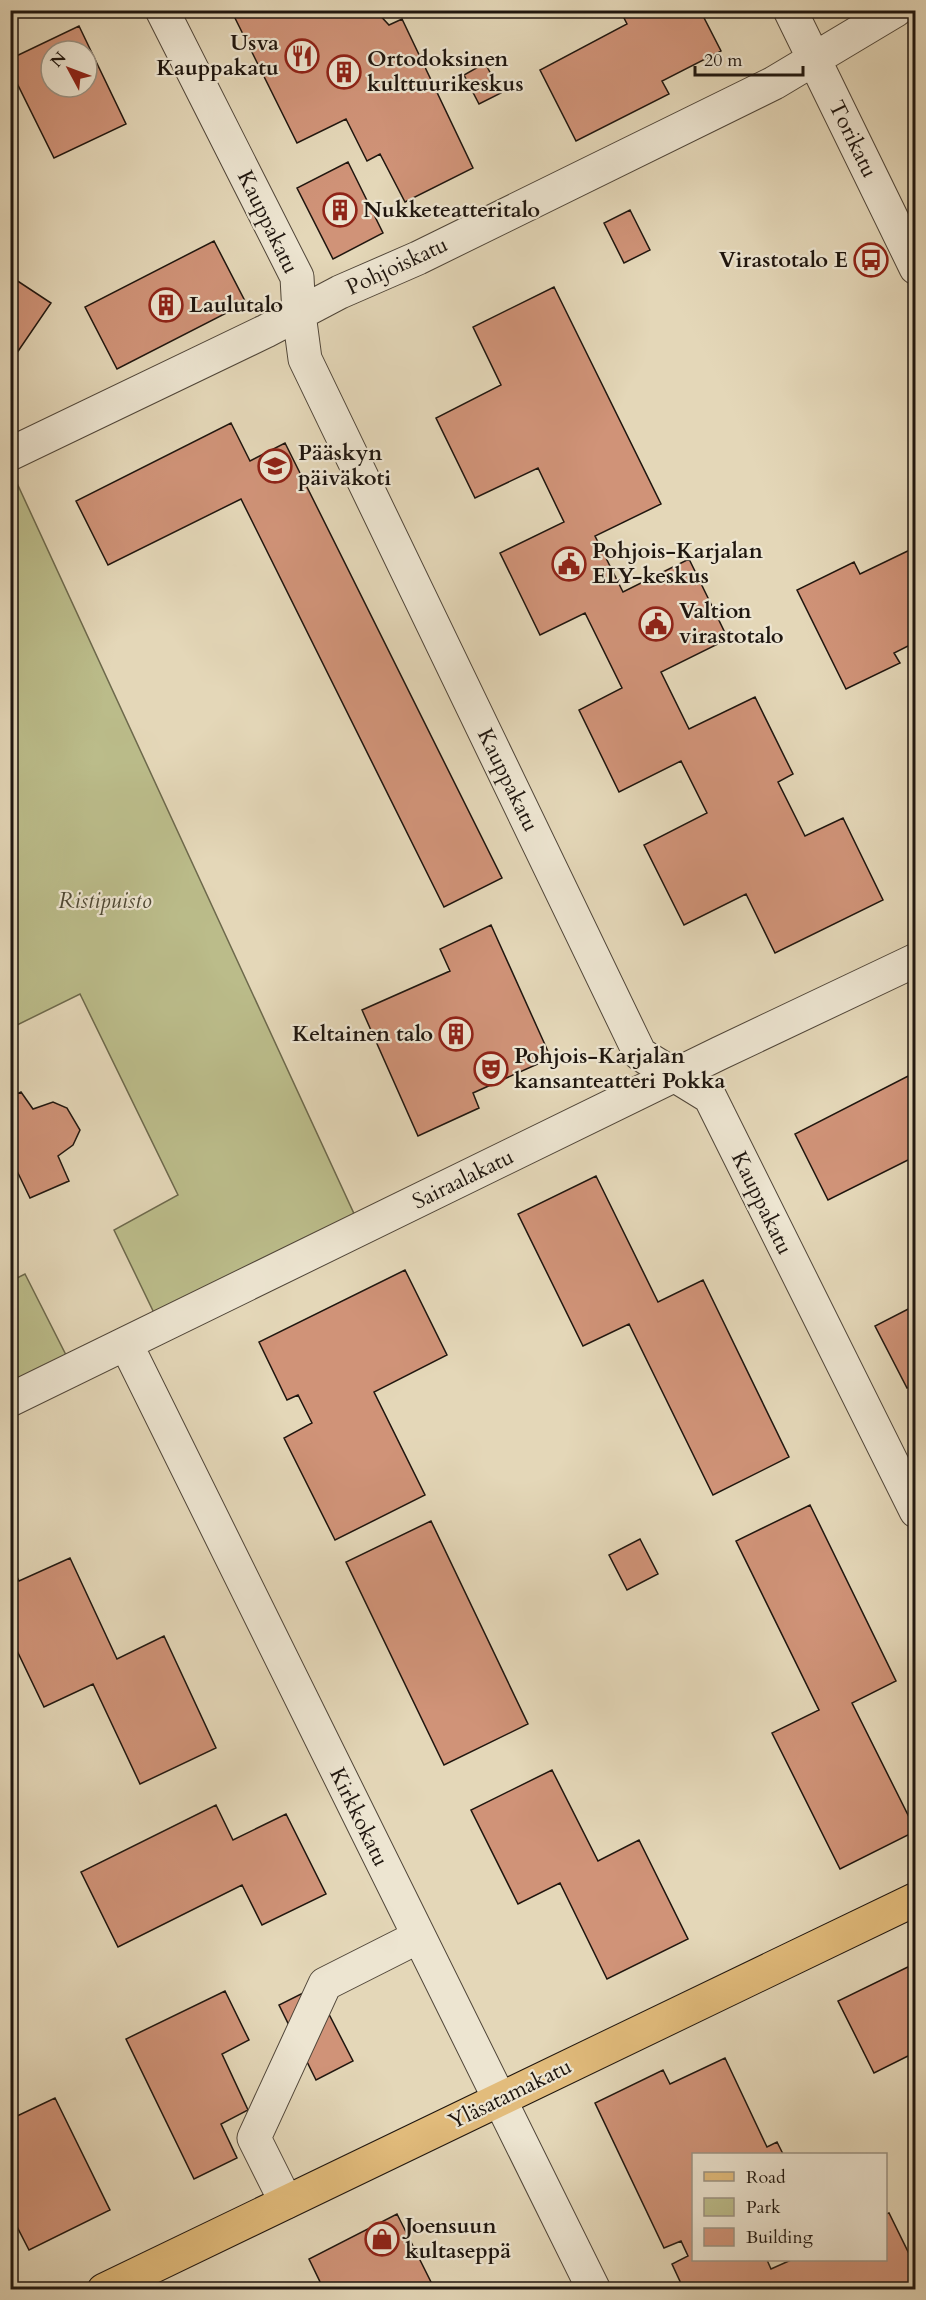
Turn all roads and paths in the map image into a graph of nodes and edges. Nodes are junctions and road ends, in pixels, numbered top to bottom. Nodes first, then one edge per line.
1 (162, 10) edge
2 (790, 10) edge
3 (896, 10) edge
4 (813, 59) junction
5 (915, 268) edge
6 (299, 314) junction
7 (10, 454) edge
8 (915, 960) edge
9 (673, 1076) junction
10 (126, 1344) junction
11 (10, 1400) edge
12 (912, 1493) edge
13 (915, 1899) edge
14 (418, 1937) junction
15 (499, 2100) junction
16 (286, 2202) junction
17 (104, 2289) edge
18 (594, 2289) edge

1 - 6 street, Kauppakatu
2 - 4 street, Torikatu
3 - 4 street, Pohjoiskatu
4 - 5 street, Torikatu
4 - 6 street, Pohjoiskatu
6 - 7 street, Pohjoiskatu
6 - 9 street, Kauppakatu
8 - 9 street, Sairaalakatu
9 - 10 street, Sairaalakatu
9 - 12 street, Kauppakatu
10 - 11 street, Sairaalakatu
10 - 14 street, Kirkkokatu
13 - 15 main road, Yläsatamakatu
14 - 15 street, Kirkkokatu
14 - 16 street
15 - 16 main road, Yläsatamakatu
15 - 18 street, Kirkkokatu
16 - 17 main road, Yläsatamakatu

